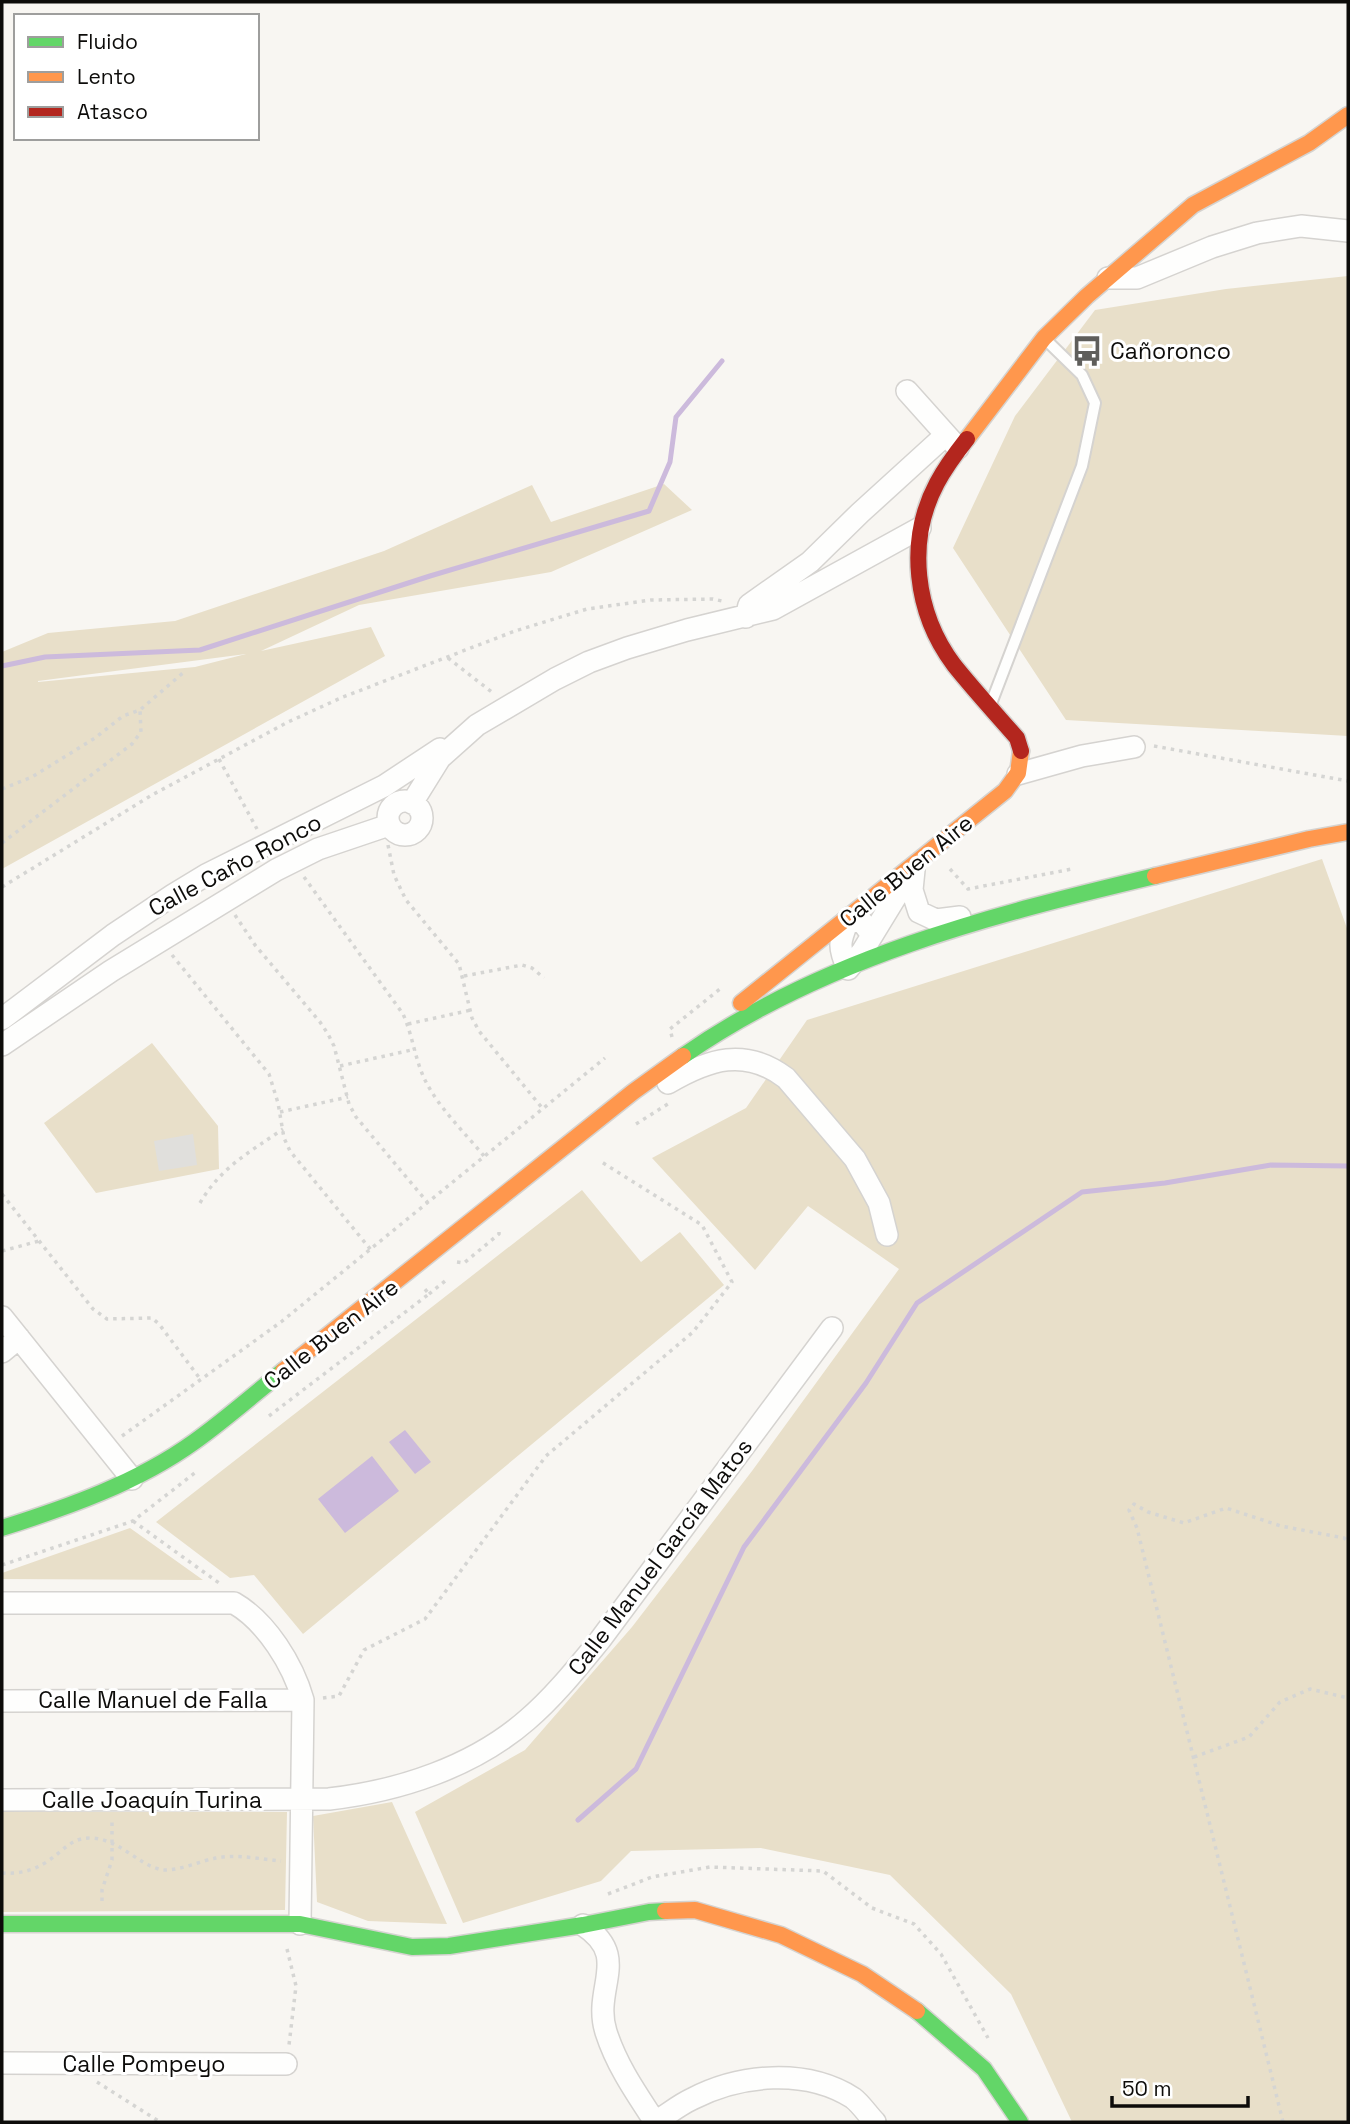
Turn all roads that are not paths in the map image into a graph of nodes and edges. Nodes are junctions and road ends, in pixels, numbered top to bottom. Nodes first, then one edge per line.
1 (1348, 115) edge
2 (1348, 231) edge
3 (1108, 278) junction
4 (1044, 338) junction
5 (907, 391) dead end
6 (938, 442) dead end
7 (959, 449) junction
8 (920, 527) junction
9 (747, 612) junction
10 (990, 706) junction
11 (477, 725) junction
12 (1134, 747) road end
13 (1018, 774) junction
14 (1348, 832) edge
15 (915, 866) junction
16 (1105, 889) junction
17 (1021, 908) junction
18 (849, 918) junction
19 (872, 935) junction
20 (894, 967) dead end
21 (848, 969) junction
22 (816, 999) dead end
23 (2, 1019) edge
24 (701, 1044) junction
25 (2, 1045) edge
26 (633, 1093) junction
27 (566, 1146) junction
28 (887, 1234) dead end
29 (2, 1317) edge
30 (832, 1328) dead end
31 (19, 1338) junction
32 (2, 1352) edge
33 (132, 1479) junction
34 (2, 1528) edge
35 (2, 1603) edge
36 (303, 1700) junction
37 (2, 1701) edge
38 (2, 1800) edge
39 (302, 1800) junction
40 (2, 1924) edge
41 (290, 1924) junction
42 (583, 1925) junction
43 (2, 2063) edge
44 (286, 2064) road end
45 (655, 2122) edge
46 (875, 2122) edge
47 (1020, 2122) edge

1 - 3 street
2 - 3 street
3 - 4 street
4 - 7 street
4 - 10 lane
5 - 7 street
6 - 9 street
7 - 8 street
8 - 9 street, Calle Caño Ronco
8 - 10 street
9 - 11 street, Calle Caño Ronco
10 - 13 street
11 - 23 street, Calle Caño Ronco
11 - 25 street, Calle Caño Ronco
12 - 13 street
13 - 15 street, Calle Buen Aire
14 - 16 street
15 - 17 street
15 - 18 street, Calle Buen Aire
15 - 19 street
16 - 17 street
16 - 20 street
17 - 21 street
18 - 19 street
18 - 21 street
18 - 24 street, Calle Buen Aire
19 - 21 street
21 - 24 street
22 - 26 street
24 - 26 street
26 - 27 street, Calle Buen Aire
27 - 28 street
27 - 33 street, Calle Buen Aire
29 - 31 street
30 - 39 street, Calle Manuel García Matos
31 - 32 street
31 - 33 street
33 - 34 street, Calle Buen Aire
35 - 36 street
36 - 37 street, Calle Manuel de Falla
36 - 39 street
38 - 39 street, Calle Joaquín Turina
39 - 41 street
40 - 41 street
41 - 42 street
42 - 45 street
42 - 47 street
43 - 44 street, Calle Pompeyo
45 - 46 street

